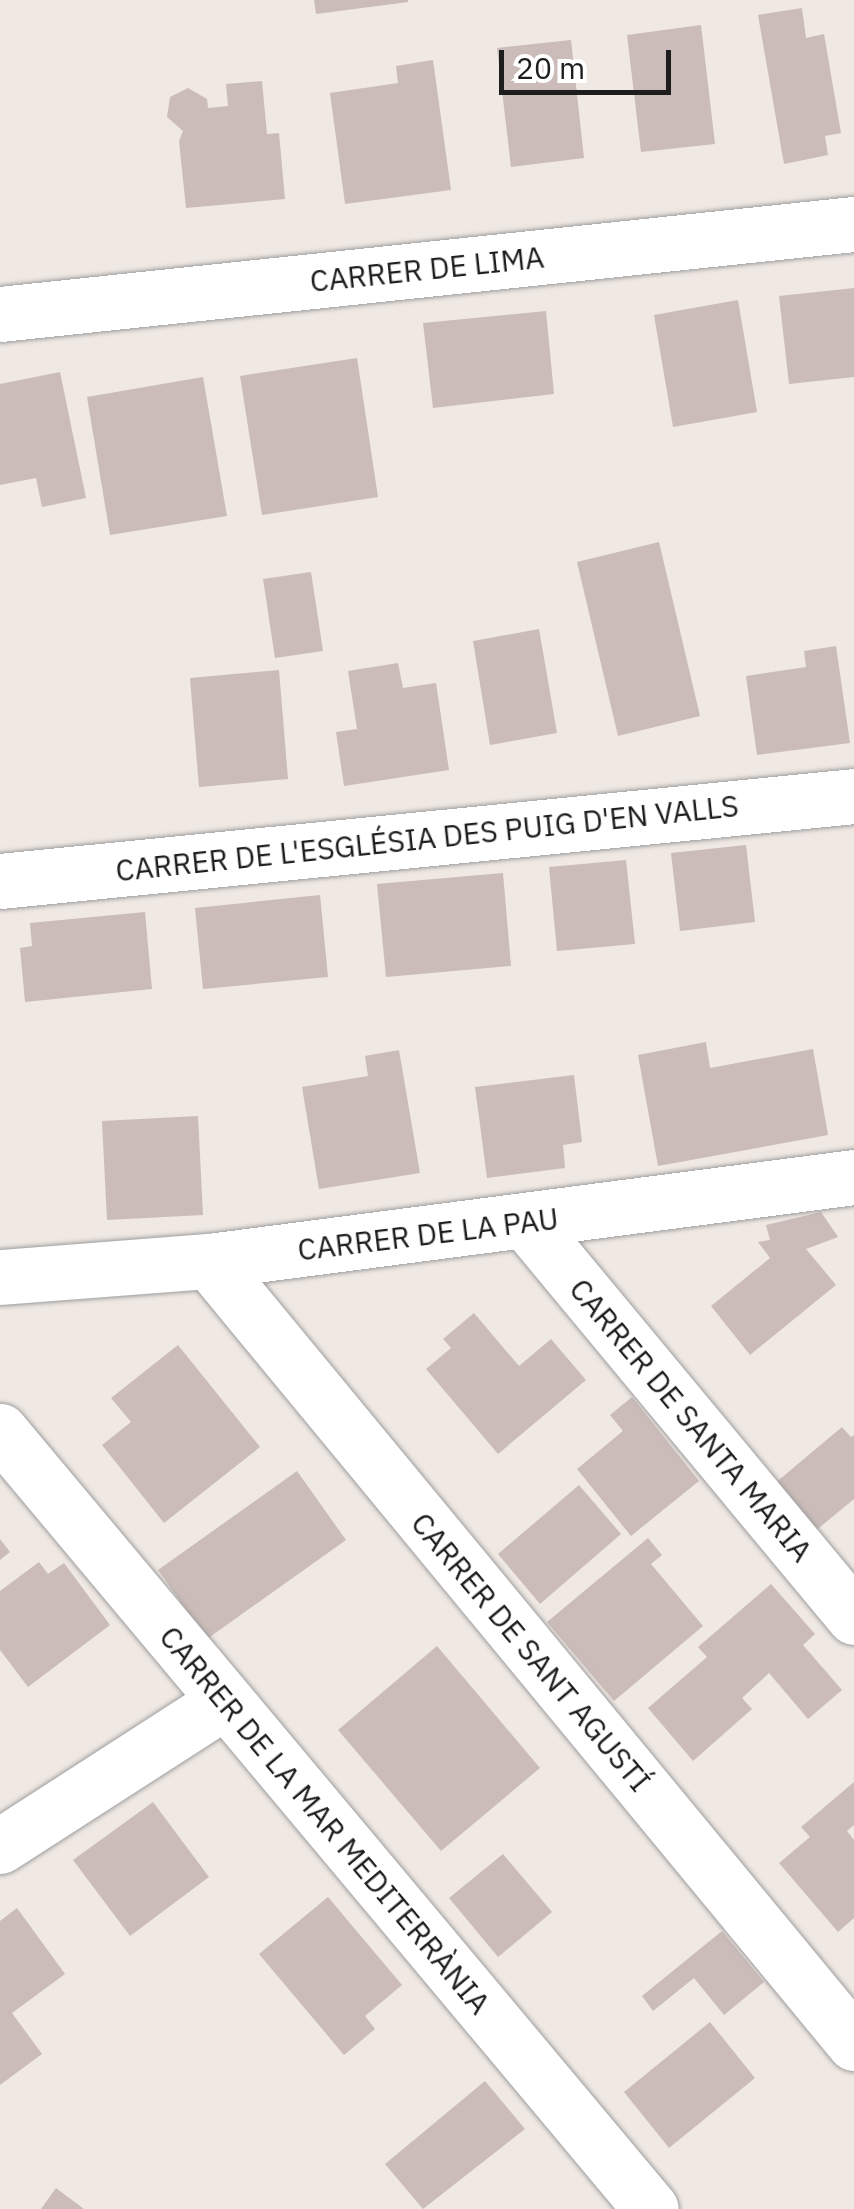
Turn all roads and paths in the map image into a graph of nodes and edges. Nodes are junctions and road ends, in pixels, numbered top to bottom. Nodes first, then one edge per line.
1 (854, 224) edge
2 (0, 314) edge
3 (854, 796) edge
4 (0, 881) edge
5 (850, 1184) edge
6 (527, 1223) junction
7 (209, 1261) junction
8 (0, 1277) edge
9 (0, 1430) edge
10 (854, 1616) edge
11 (225, 1701) junction
12 (0, 1846) edge
13 (854, 2042) edge
14 (651, 2209) edge

1 - 2 street, CARRER DE LIMA
3 - 4 street, CARRER DE L'ESGLÉSIA DES PUIG D'EN VALLS
5 - 6 street, CARRER DE LA PAU
6 - 7 street, CARRER DE LA PAU
6 - 10 street, CARRER DE SANTA MARIA
7 - 8 street, CARRER DE LA PAU
7 - 13 street, CARRER DE SANT AGUSTÍ
9 - 11 street, CARRER DE LA MAR MEDITERRÀNIA
11 - 12 street
11 - 14 street, CARRER DE LA MAR MEDITERRÀNIA

